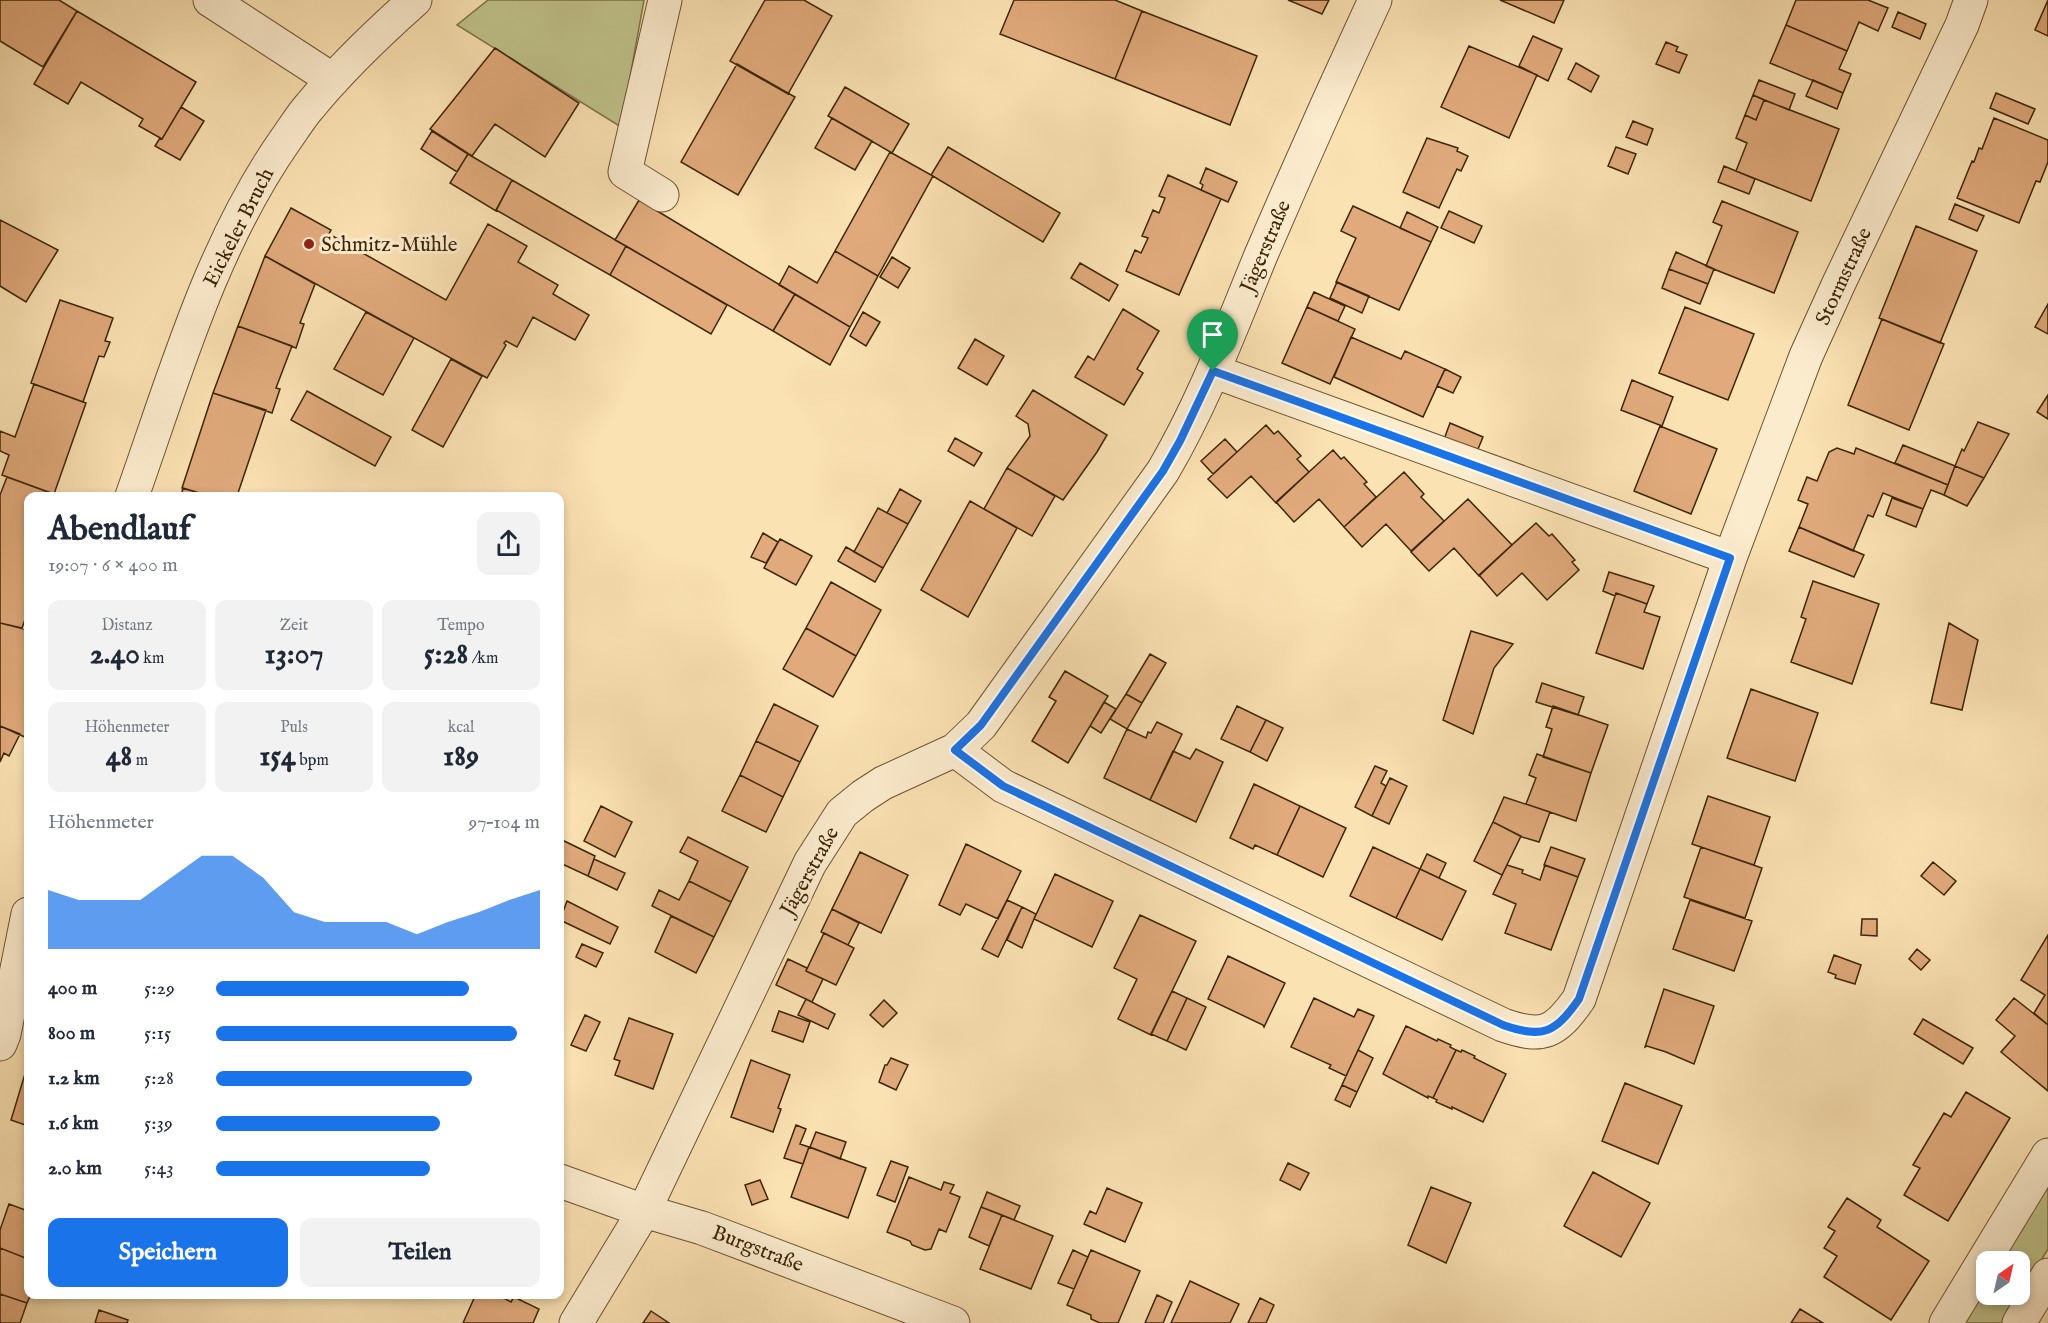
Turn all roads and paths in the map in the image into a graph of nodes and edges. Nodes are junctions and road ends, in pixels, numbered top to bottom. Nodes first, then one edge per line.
1 (210, 0) edge
2 (416, 0) edge
3 (665, 0) edge
4 (1376, 0) edge
5 (1971, 0) edge
6 (333, 80) junction
7 (662, 195) dead end
8 (1213, 371) junction
9 (133, 492) edge
10 (1730, 558) junction
11 (955, 750) junction
12 (24, 936) edge
13 (14, 990) edge
14 (0, 1044) edge
15 (2048, 1155) edge
16 (564, 1182) edge
17 (644, 1210) junction
18 (2048, 1275) edge
19 (576, 1323) edge
20 (953, 1323) edge
21 (1946, 1323) edge
22 (2019, 1323) edge

1 - 6 street
2 - 6 street, Eickeler Bruch
3 - 7 street
4 - 8 street, Jägerstraße
5 - 10 street, Stormstraße
6 - 9 street, Eickeler Bruch
8 - 10 street
8 - 11 street, Jägerstraße
10 - 11 street, Stormstraße
11 - 17 street, Jägerstraße
12 - 13 street
13 - 14 street
15 - 21 street
16 - 17 street, Burgstraße
17 - 19 street, Jägerstraße
17 - 20 street, Burgstraße
18 - 22 street

